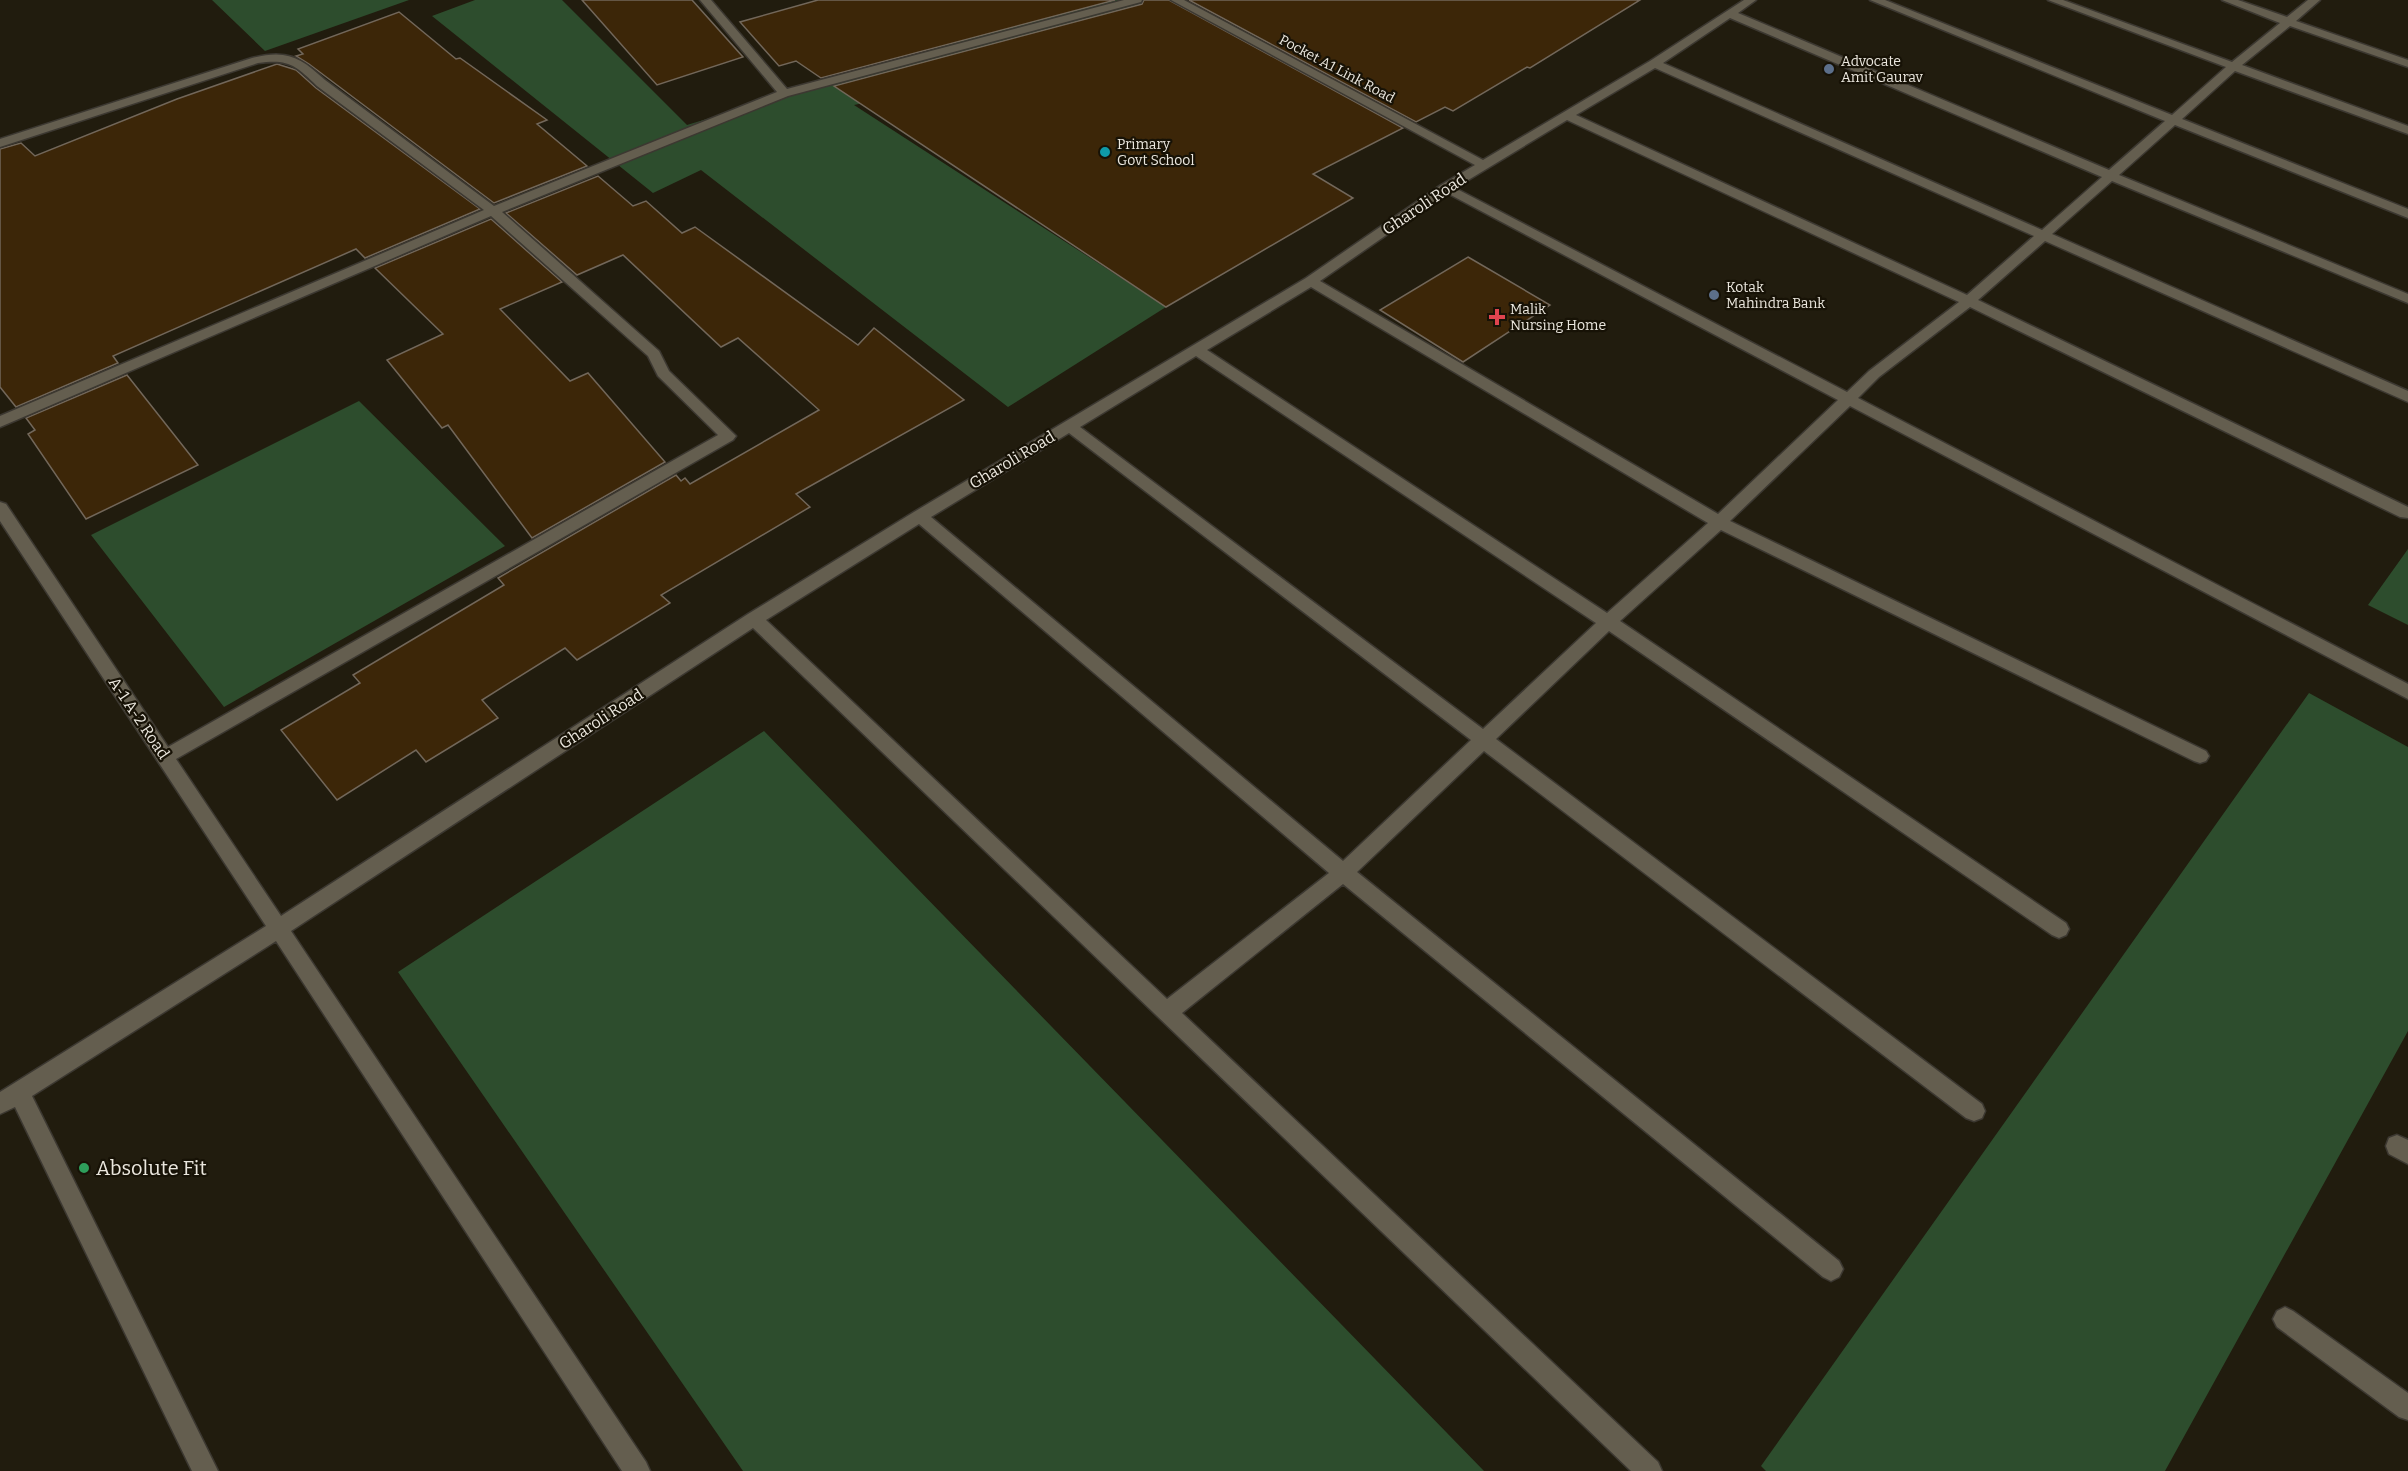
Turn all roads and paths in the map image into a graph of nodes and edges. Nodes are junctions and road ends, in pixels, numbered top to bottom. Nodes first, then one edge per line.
1 (705, 0) edge
2 (1137, 0) edge
3 (1176, 0) edge
4 (1751, 0) edge
5 (1875, 0) edge
6 (2053, 0) edge
7 (2227, 0) edge
8 (2315, 0) edge
9 (1730, 14) junction
10 (2288, 21) junction
11 (1654, 63) junction
12 (2408, 64) edge
13 (2234, 66) junction
14 (784, 93) junction
15 (1565, 115) junction
16 (2175, 120) junction
17 (2408, 130) edge
18 (0, 143) edge
19 (1483, 165) junction
20 (2111, 177) junction
21 (1446, 188) junction
22 (493, 211) junction
23 (2408, 214) edge
24 (2041, 236) junction
25 (1311, 281) junction
26 (2408, 299) edge
27 (1969, 301) junction
28 (1197, 350) junction
29 (2408, 397) edge
30 (1848, 398) junction
31 (0, 422) edge
32 (1070, 426) junction
33 (0, 508) edge
34 (2406, 513) dead end
35 (920, 516) junction
36 (1719, 522) junction
37 (754, 619) junction
38 (1608, 622) junction
39 (2408, 692) edge
40 (1484, 739) junction
41 (2200, 756) dead end
42 (165, 757) junction
43 (1342, 873) junction
44 (278, 929) junction
45 (2059, 929) dead end
46 (1167, 1012) junction
47 (9, 1098) edge
48 (1974, 1110) dead end
49 (1831, 1269) dead end
50 (2285, 1318) dead end
51 (2408, 1408) edge
52 (205, 1471) edge
53 (637, 1471) edge
54 (1649, 1471) edge

1 - 14 street
2 - 14 street
3 - 19 street, Pocket A1 Link Road
4 - 9 street, Gharoli Road
5 - 16 street
6 - 13 street
7 - 10 street
8 - 10 street
9 - 11 street, Gharoli Road
9 - 20 street
10 - 12 street
10 - 13 street
11 - 15 street, Gharoli Road
11 - 24 street
13 - 16 street
13 - 17 street
14 - 22 street
15 - 19 street, Gharoli Road
15 - 27 street
16 - 20 street
16 - 23 street
18 - 22 street
19 - 21 street, Gharoli Road
20 - 24 street
20 - 26 street
21 - 25 street, Gharoli Road
21 - 30 street
22 - 31 street
22 - 42 street
24 - 27 street
24 - 29 street
25 - 28 street, Gharoli Road
25 - 36 street
27 - 30 street
27 - 34 street
28 - 32 street, Gharoli Road
28 - 38 street
30 - 36 street
30 - 39 street
32 - 35 street, Gharoli Road
32 - 40 street
33 - 42 street, A-1 A-2 Road
35 - 37 street, Gharoli Road
35 - 43 street
36 - 38 street
36 - 41 street
37 - 44 street, Gharoli Road
37 - 46 street
38 - 40 street
38 - 45 street
40 - 43 street
40 - 48 street
42 - 44 street, A-1 A-2 Road
43 - 46 street
43 - 49 street
44 - 47 street, Gharoli Road
44 - 53 street, A-1 A-2 Road
46 - 54 street
47 - 52 street
50 - 51 street

